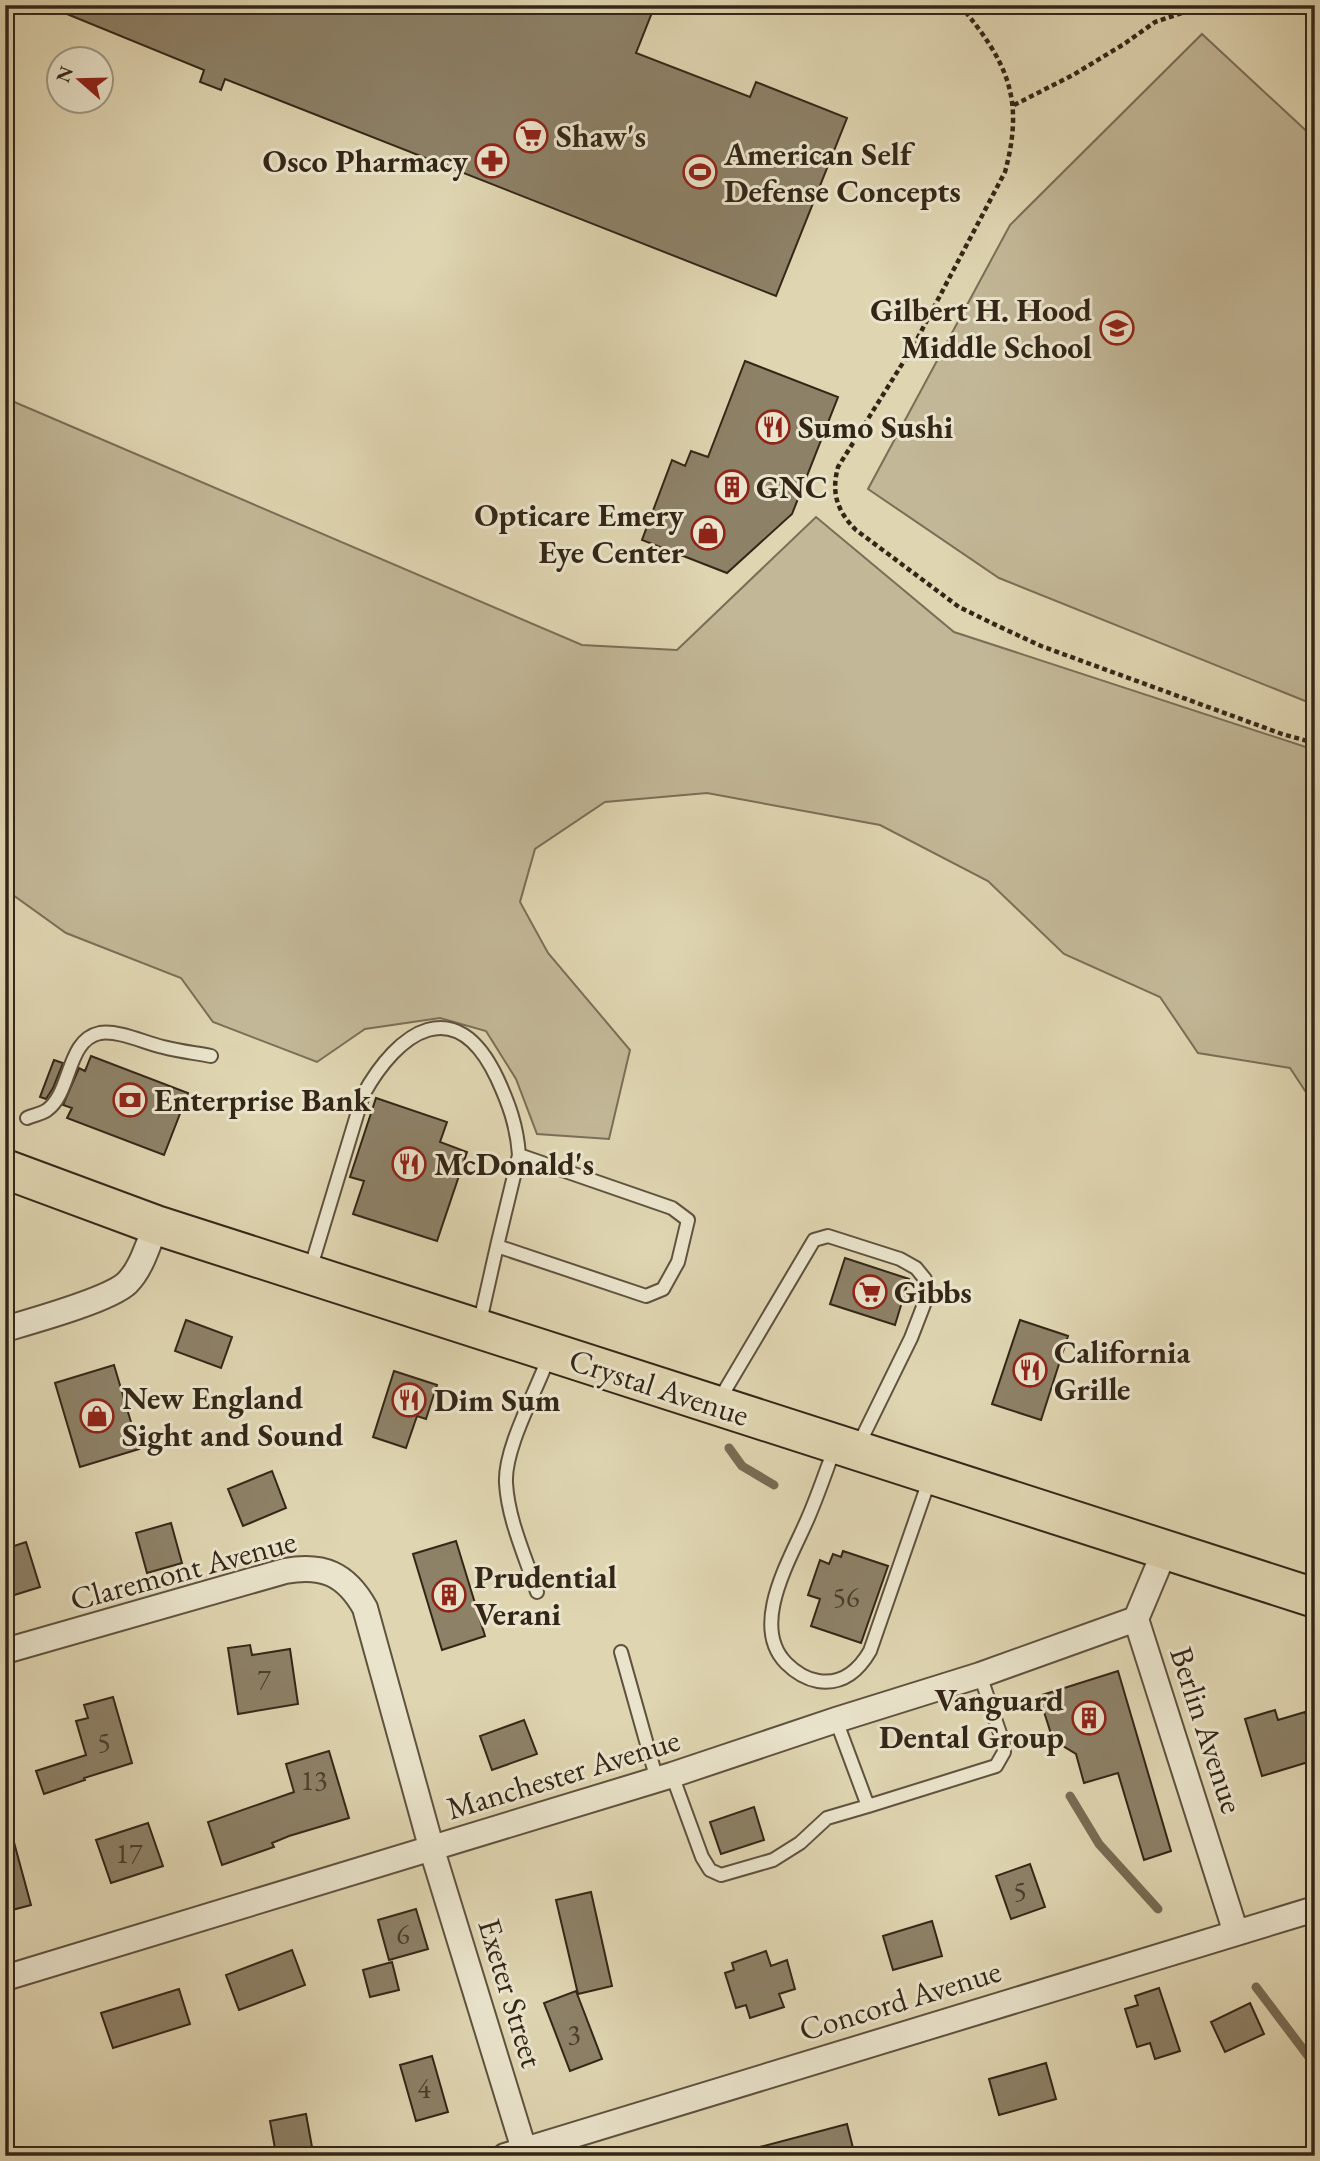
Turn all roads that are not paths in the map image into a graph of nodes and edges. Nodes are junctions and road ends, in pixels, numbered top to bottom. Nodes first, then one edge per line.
1 (211, 1056) dead end
2 (27, 1118) dead end
3 (519, 1155) junction
4 (5, 1169) edge
5 (156, 1225) junction
6 (497, 1246) junction
7 (309, 1274) junction
8 (5, 1329) edge
9 (478, 1329) junction
10 (550, 1352) junction
11 (716, 1405) junction
12 (846, 1447) junction
13 (931, 1475) junction
14 (1165, 1550) junction
15 (537, 1592) dead end
16 (1315, 1598) edge
17 (1136, 1619) junction
18 (5, 1651) edge
19 (621, 1652) dead end
20 (980, 1675) junction
21 (836, 1720) junction
22 (665, 1777) junction
23 (868, 1805) junction
24 (432, 1850) junction
25 (1315, 1909) edge
26 (1236, 1933) junction
27 (5, 1978) edge
28 (519, 2154) edge

1 - 2 lane
3 - 6 lane
3 - 6 lane
3 - 7 lane
4 - 5 main road, Crystal Avenue
5 - 7 main road, Crystal Avenue
5 - 8 street
6 - 9 lane
7 - 9 main road, Crystal Avenue
9 - 10 main road, Crystal Avenue
10 - 11 main road, Crystal Avenue
10 - 15 lane
11 - 12 main road, Crystal Avenue
11 - 12 lane
12 - 13 main road, Crystal Avenue
12 - 13 lane
13 - 14 main road, Crystal Avenue
14 - 16 main road, Crystal Avenue
14 - 17 street, Berlin Avenue
17 - 20 street, Manchester Avenue
17 - 26 street, Berlin Avenue
18 - 24 street, Claremont Avenue
19 - 22 lane
20 - 21 street, Manchester Avenue
20 - 23 lane
21 - 22 street, Manchester Avenue
21 - 23 lane
22 - 23 lane
22 - 24 street, Manchester Avenue
24 - 27 street, Manchester Avenue
24 - 28 street, Exeter Street
25 - 26 street, Concord Avenue
26 - 28 street, Concord Avenue

